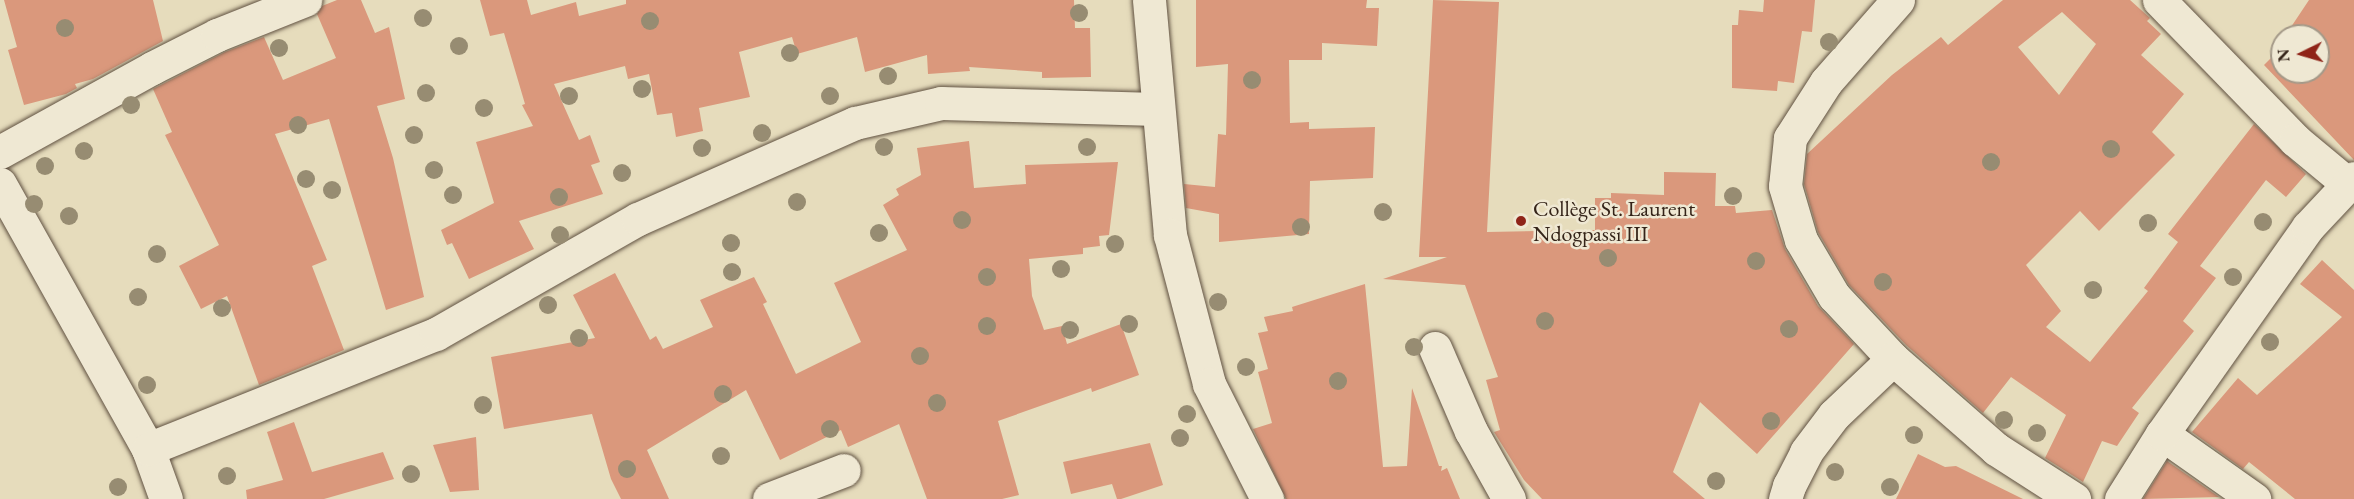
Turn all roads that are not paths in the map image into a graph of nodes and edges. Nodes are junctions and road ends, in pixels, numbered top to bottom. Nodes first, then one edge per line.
1 (305, 0) edge
2 (1149, 0) edge
3 (1898, 0) edge
4 (2159, 0) edge
5 (1157, 109) junction
6 (0, 152) edge
7 (2351, 181) edge
8 (0, 184) edge
9 (1435, 348) dead end
10 (1893, 359) junction
11 (2162, 434) junction
12 (148, 449) junction
13 (844, 470) dead end
14 (166, 499) edge
15 (769, 499) edge
16 (1267, 499) edge
17 (1509, 499) edge
18 (1785, 499) edge
19 (2074, 499) edge
20 (2121, 499) edge
21 (2254, 499) edge

1 - 6 street
2 - 5 street
3 - 10 street
4 - 7 street
5 - 12 street
5 - 16 street
7 - 11 street
8 - 12 street
9 - 17 street
10 - 18 street
10 - 19 street
11 - 20 street
11 - 21 street
12 - 14 street
13 - 15 street

